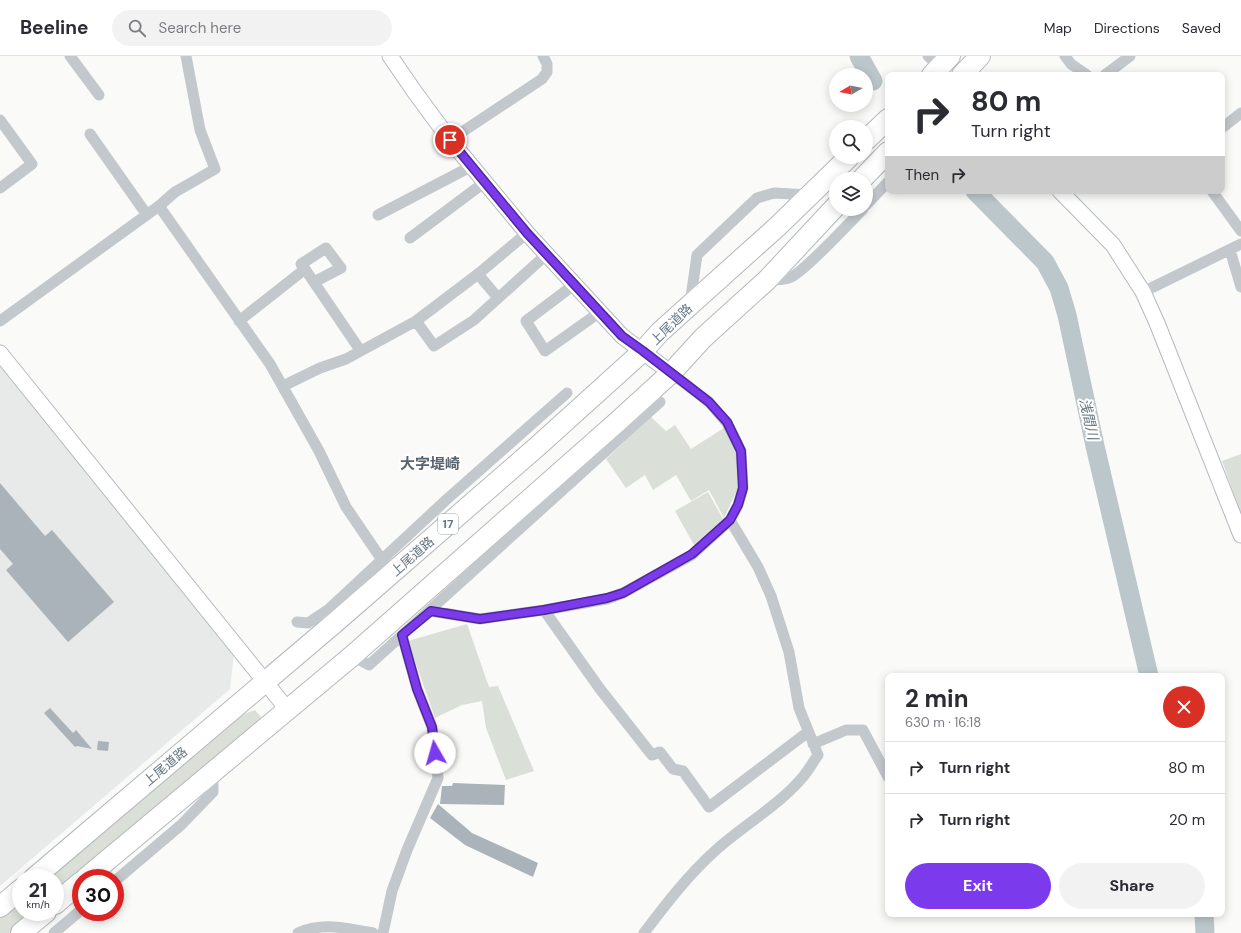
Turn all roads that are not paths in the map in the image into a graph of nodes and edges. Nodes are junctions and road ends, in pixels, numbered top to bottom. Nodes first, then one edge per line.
1 (70, 56) edge
2 (186, 56) edge
3 (390, 56) edge
4 (543, 56) edge
5 (980, 56) edge
6 (1065, 56) edge
7 (1130, 56) edge
8 (965, 72) edge
9 (1083, 72) edge
10 (1109, 72) edge
11 (99, 95) dead end
12 (1241, 113) edge
13 (0, 120) edge
14 (885, 122) edge
15 (1225, 126) edge
16 (873, 133) edge
17 (90, 134) dead end
18 (450, 140) junction
19 (885, 155) edge
20 (842, 164) edge
21 (472, 166) junction
22 (869, 172) edge
23 (484, 182) junction
24 (885, 185) edge
25 (0, 188) edge
26 (1063, 194) edge
27 (1214, 194) edge
28 (810, 195) junction
29 (873, 198) edge
30 (159, 206) junction
31 (829, 213) edge
32 (147, 215) junction
33 (378, 215) dead end
34 (856, 216) edge
35 (1241, 231) edge
36 (527, 233) junction
37 (410, 238) dead end
38 (1241, 244) edge
39 (1230, 250) junction
40 (547, 254) junction
41 (305, 269) junction
42 (478, 274) junction
43 (766, 280) junction
44 (314, 282) junction
45 (574, 284) junction
46 (1241, 287) edge
47 (1143, 292) junction
48 (498, 298) junction
49 (690, 305) junction
50 (600, 312) junction
51 (0, 321) edge
52 (239, 321) junction
53 (416, 321) junction
54 (360, 350) junction
55 (643, 351) junction
56 (0, 353) edge
57 (671, 373) junction
58 (282, 386) junction
59 (567, 393) dead end
60 (660, 402) dead end
61 (620, 430) junction
62 (516, 438) junction
63 (539, 445) junction
64 (730, 520) junction
65 (1241, 535) edge
66 (382, 560) junction
67 (544, 610) junction
68 (431, 611) junction
69 (334, 614) junction
70 (297, 622) dead end
71 (402, 635) junction
72 (352, 656) junction
73 (265, 682) junction
74 (287, 709) junction
75 (808, 732) junction
76 (813, 744) junction
77 (885, 771) edge
78 (212, 772) junction
79 (45, 869) edge
80 (97, 869) edge
81 (124, 873) edge
82 (72, 890) edge
83 (64, 896) edge
84 (12, 897) edge
85 (0, 907) edge
86 (72, 918) edge
87 (35, 921) edge
88 (20, 933) edge
89 (54, 933) edge
90 (298, 933) edge
91 (373, 933) edge
92 (383, 933) edge
93 (644, 933) edge

1 - 11 street
2 - 30 street
3 - 18 street
4 - 18 street
5 - 8 highway
6 - 9 street
7 - 10 street
12 - 15 street
13 - 25 street
14 - 16 highway
17 - 32 street
18 - 21 street
19 - 22 highway
20 - 28 highway, 上尾道路 / 17
21 - 23 street
21 - 33 street
23 - 36 street
23 - 37 street
24 - 29 street
26 - 47 street
27 - 35 street
28 - 49 highway, 上尾道路 / 17
28 - 49 street
30 - 32 street
30 - 52 street
31 - 43 highway
32 - 51 street
34 - 43 street
36 - 40 street
36 - 42 street
38 - 39 street
39 - 46 street
39 - 47 street
40 - 45 street
40 - 48 street
41 - 44 street
41 - 44 street
41 - 52 street
42 - 48 street
42 - 53 street
43 - 57 highway
44 - 54 street
45 - 50 street
45 - 50 street
47 - 65 street
48 - 53 street
49 - 55 highway, 上尾道路 / 17
50 - 55 street
52 - 58 street
53 - 54 street
54 - 58 street
55 - 57 street
55 - 63 highway, 上尾道路 / 17
56 - 73 street
57 - 61 highway
57 - 64 street
58 - 66 street
59 - 62 street
60 - 61 street
61 - 68 street
61 - 72 highway
62 - 63 street
62 - 66 street
63 - 69 highway, 上尾道路 / 17
64 - 67 street
64 - 75 street
66 - 69 street
67 - 68 street
67 - 75 street
68 - 71 street
69 - 70 street
69 - 73 highway, 上尾道路 / 17
71 - 72 street
71 - 92 street
72 - 74 highway
73 - 74 street
73 - 79 highway, 上尾道路 / 17
74 - 78 highway
75 - 76 street
76 - 77 street
76 - 93 street
78 - 80 highway
78 - 81 street
82 - 83 highway
84 - 85 highway
86 - 89 street
87 - 88 highway
90 - 91 street

